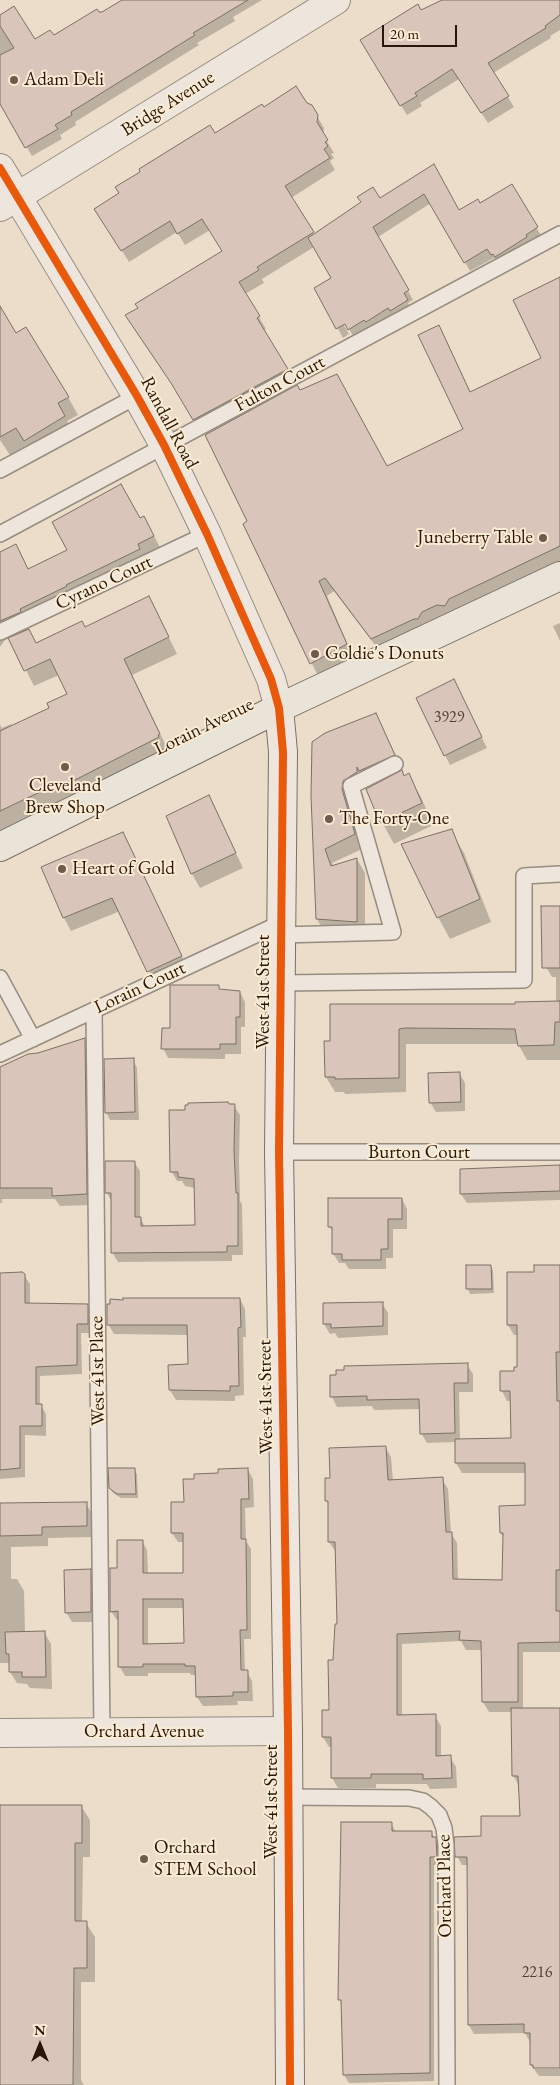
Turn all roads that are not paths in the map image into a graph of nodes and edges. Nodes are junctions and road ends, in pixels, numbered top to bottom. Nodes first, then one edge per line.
1 (336, 0) edge
2 (0, 168) edge
3 (9, 202) edge
4 (560, 234) edge
5 (137, 396) junction
6 (164, 446) junction
7 (0, 470) edge
8 (0, 534) edge
9 (207, 534) junction
10 (560, 576) edge
11 (0, 632) edge
12 (279, 708) junction
13 (396, 764) dead end
14 (0, 847) edge
15 (560, 874) edge
16 (281, 929) junction
17 (0, 978) edge
18 (281, 982) junction
19 (94, 1010) junction
20 (33, 1039) junction
21 (0, 1054) edge
22 (279, 1152) junction
23 (560, 1152) edge
24 (288, 1731) junction
25 (102, 1732) junction
26 (0, 1734) edge
27 (288, 1797) junction
28 (290, 2085) edge
29 (446, 2085) edge

1 - 3 street, Bridge Avenue
2 - 3 street, Randall Road
3 - 5 street, Randall Road
4 - 6 lane, Fulton Court
5 - 6 street, Randall Road
5 - 7 lane
6 - 8 lane, Fulton Court
6 - 9 street, Randall Road
9 - 11 lane, Cyrano Court
9 - 12 street, Randall Road
10 - 12 main road, Lorain Avenue
12 - 14 main road, Lorain Avenue
12 - 16 street, West 41st Street
13 - 16 lane
15 - 18 lane
16 - 18 street, West 41st Street
16 - 19 lane, Lorain Court
17 - 20 lane
18 - 22 street, West 41st Street
19 - 20 lane, Lorain Court
19 - 25 lane, West 41st Place
20 - 21 lane, Lorain Court
22 - 23 lane, Burton Court
22 - 24 street, West 41st Street
24 - 25 street, Orchard Avenue
24 - 27 street, West 41st Street
25 - 26 street, Orchard Avenue
27 - 28 street, West 41st Street
27 - 29 lane, Orchard Place

